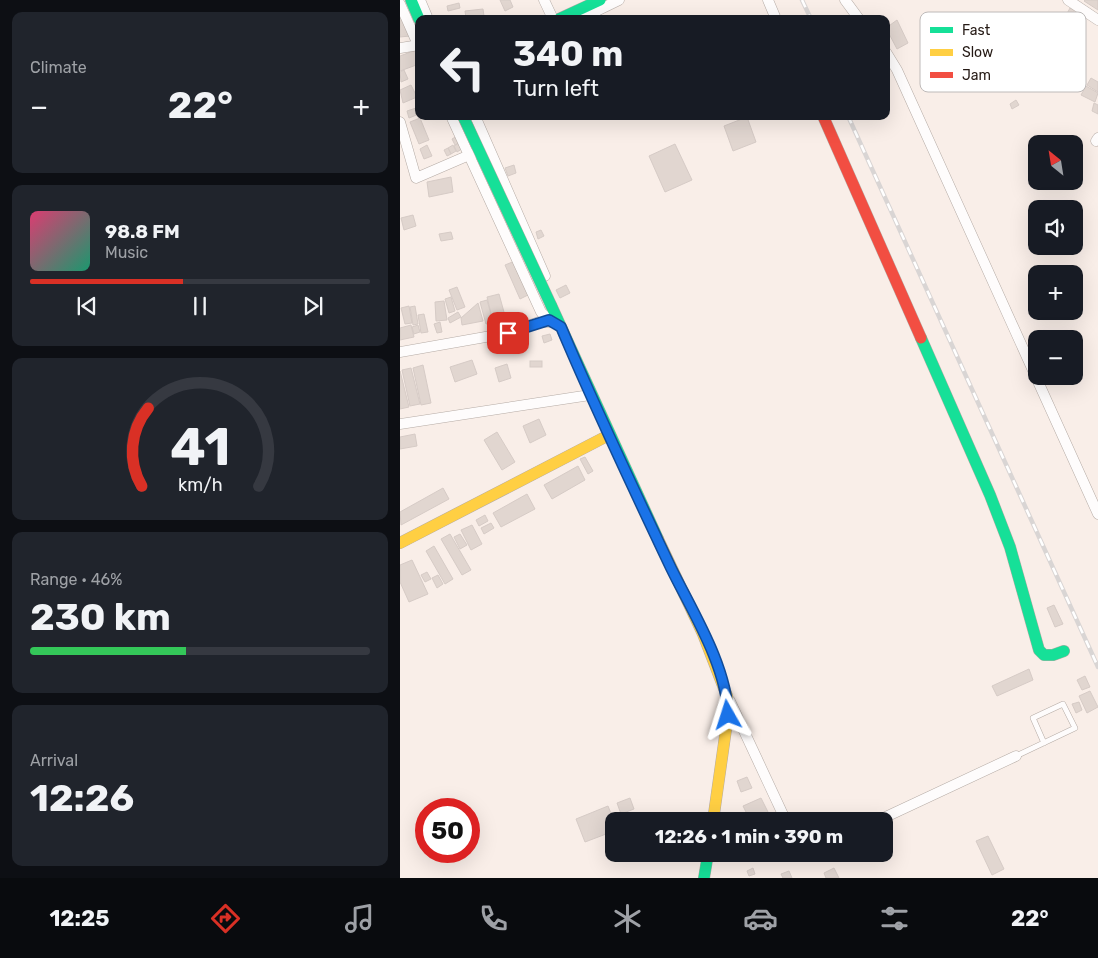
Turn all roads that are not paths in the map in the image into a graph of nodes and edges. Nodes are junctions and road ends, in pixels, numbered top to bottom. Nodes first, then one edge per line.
1 (411, 0) edge
2 (420, 0) edge
3 (544, 0) edge
4 (600, 0) edge
5 (619, 0) edge
6 (768, 0) edge
7 (845, 0) edge
8 (1068, 0) edge
9 (400, 4) edge
10 (1081, 4) edge
11 (417, 15) edge
12 (426, 15) edge
13 (551, 15) edge
14 (568, 15) edge
15 (588, 15) edge
16 (774, 15) edge
17 (855, 15) edge
18 (1098, 20) edge
19 (415, 39) edge
20 (415, 46) edge
21 (400, 48) edge
22 (890, 59) edge
23 (453, 120) edge
24 (465, 120) edge
25 (477, 120) edge
26 (825, 120) edge
27 (400, 123) edge
28 (488, 146) junction
29 (470, 155) junction
30 (549, 320) junction
31 (561, 327) junction
32 (400, 352) edge
33 (590, 395) junction
34 (400, 424) edge
35 (609, 435) junction
36 (1098, 514) edge
37 (400, 543) edge
38 (1064, 651) dead end
39 (727, 696) junction
40 (1044, 743) junction
41 (1016, 756) joint
42 (713, 812) edge
43 (782, 812) edge
44 (893, 814) edge
45 (707, 862) edge
46 (704, 878) edge

1 - 11 main road
2 - 12 street
3 - 13 street
4 - 14 main road
5 - 15 street
6 - 16 street
7 - 17 street
8 - 10 street
9 - 19 street
10 - 18 street
20 - 21 street
22 - 36 street
23 - 29 street
24 - 31 main road, bridge
25 - 28 street
26 - 38 main road
27 - 29 street
28 - 29 street
28 - 31 street
29 - 30 street
30 - 31 street
30 - 32 street
31 - 33 main road
33 - 34 street
33 - 35 main road
35 - 37 main road
35 - 39 main road
39 - 42 main road
39 - 43 street
40 - 40 lane
40 - 41 lane
41 - 44 street
45 - 46 main road

